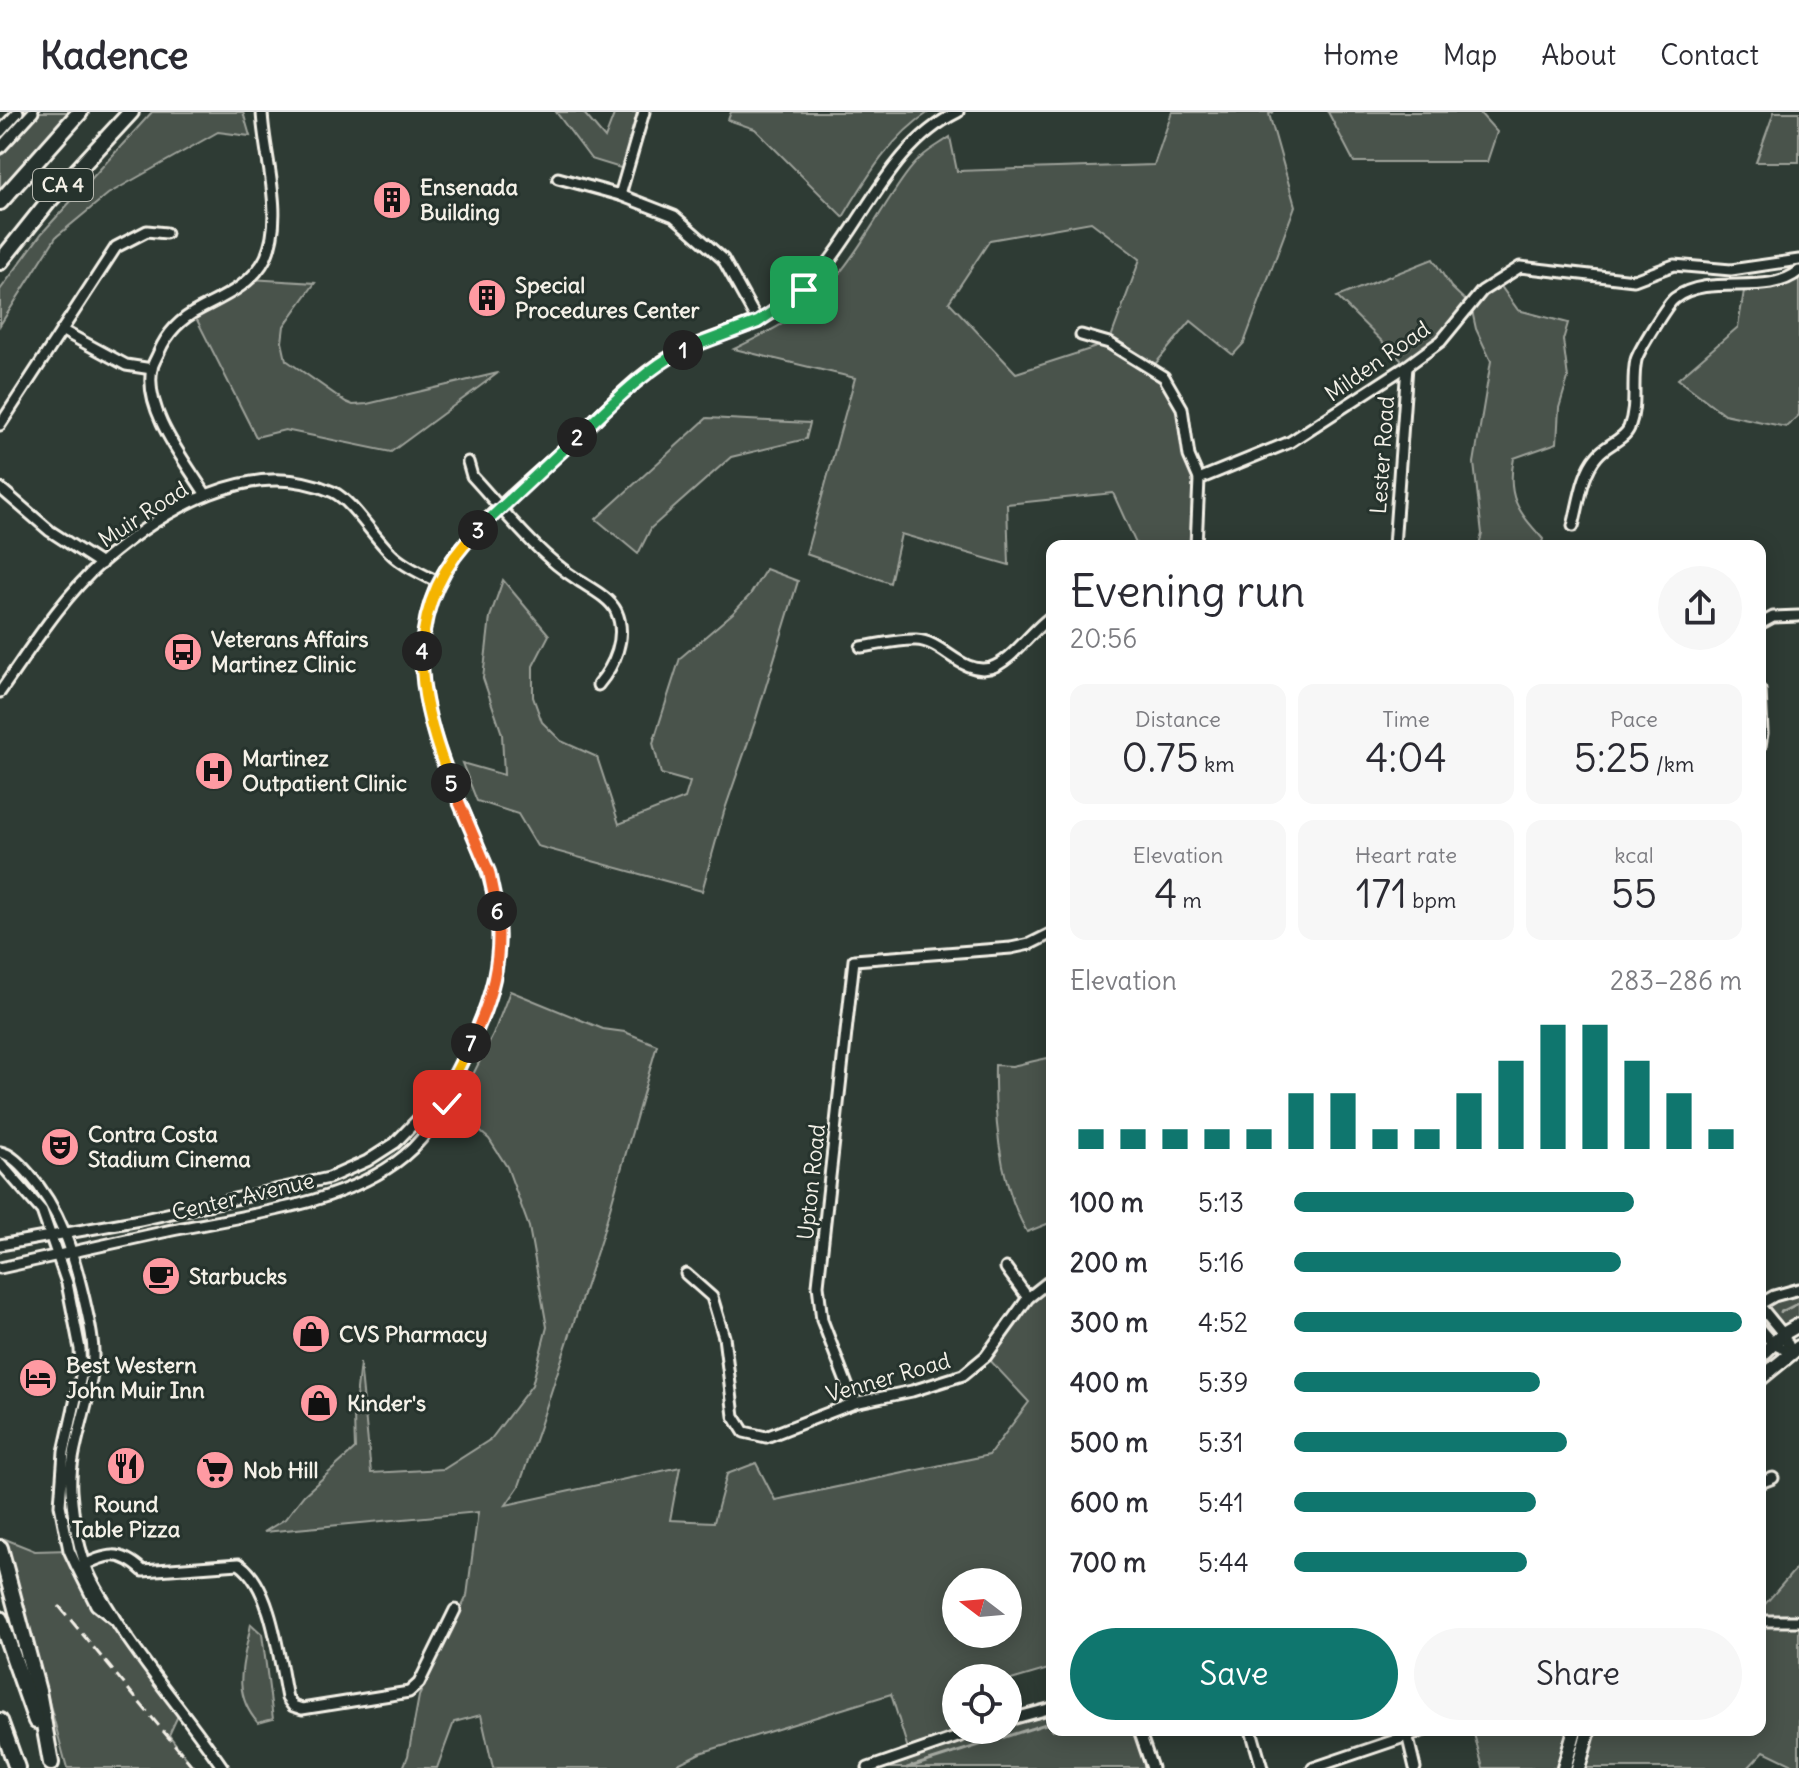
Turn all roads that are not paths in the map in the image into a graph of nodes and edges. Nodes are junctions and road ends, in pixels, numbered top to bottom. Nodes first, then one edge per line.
1 (18, 112) edge
2 (33, 112) edge
3 (80, 112) edge
4 (131, 112) edge
5 (262, 112) edge
6 (644, 112) edge
7 (958, 112) edge
8 (0, 132) edge
9 (0, 148) edge
10 (558, 178) dead end
11 (620, 195) junction
12 (0, 202) edge
13 (166, 233) dead end
14 (1799, 260) edge
15 (0, 262) edge
16 (1799, 271) edge
17 (758, 322) junction
18 (63, 331) junction
19 (1081, 335) dead end
20 (1407, 366) junction
21 (152, 369) junction
22 (0, 425) edge
23 (468, 462) dead end
24 (1199, 479) junction
25 (0, 488) edge
26 (206, 495) junction
27 (501, 508) junction
28 (1573, 526) dead end
29 (1196, 540) edge
30 (1394, 540) edge
31 (101, 564) junction
32 (438, 582) junction
33 (1799, 616) edge
34 (1766, 621) edge
35 (1046, 622) edge
36 (861, 647) dead end
37 (598, 685) dead end
38 (0, 692) edge
39 (1046, 936) edge
40 (448, 1088) junction
41 (0, 1152) edge
42 (0, 1163) edge
43 (67, 1235) junction
44 (53, 1237) junction
45 (0, 1245) edge
46 (72, 1253) junction
47 (59, 1256) junction
48 (0, 1268) edge
49 (1006, 1268) dead end
50 (686, 1274) dead end
51 (1046, 1284) edge
52 (1799, 1289) edge
53 (1028, 1298) junction
54 (1766, 1301) edge
55 (1766, 1313) edge
56 (1799, 1325) edge
57 (1783, 1334) junction
58 (1766, 1336) edge
59 (1773, 1344) junction
60 (1795, 1350) edge
61 (1766, 1351) edge
62 (1766, 1374) edge
63 (854, 1403) junction
64 (1773, 1478) dead end
65 (1766, 1481) edge
66 (0, 1548) edge
67 (82, 1566) junction
68 (455, 1610) dead end
69 (0, 1619) edge
70 (1766, 1621) edge
71 (1799, 1621) edge
72 (1046, 1710) edge
73 (1022, 1716) edge
74 (0, 1724) edge
75 (1141, 1736) edge
76 (1253, 1736) edge
77 (1397, 1736) edge
78 (1408, 1736) edge
79 (1573, 1736) edge
80 (1587, 1736) edge
81 (942, 1742) edge
82 (52, 1766) edge
83 (17, 1768) edge
84 (223, 1768) edge
85 (868, 1768) edge
86 (1152, 1768) edge
87 (1262, 1768) edge
88 (1313, 1768) edge
89 (1415, 1768) edge
90 (1564, 1768) edge
91 (1578, 1768) edge

1 - 8 street
2 - 9 street
3 - 12 highway, CA 4
4 - 15 highway, CA 4
5 - 21 street
6 - 11 street
7 - 17 street, Center Avenue
10 - 11 street
11 - 17 street
13 - 18 street
14 - 20 street, Milden Road
16 - 28 street
17 - 27 street, Center Avenue
18 - 21 street
18 - 22 street
19 - 24 street
20 - 24 street, Milden Road
20 - 30 street, Lester Road
21 - 26 street, Muir Road
23 - 27 street
24 - 29 street
25 - 31 street
26 - 31 street, Muir Road
26 - 32 street
27 - 32 street, Center Avenue
27 - 37 street
31 - 38 street, Muir Road
32 - 40 street, Center Avenue
33 - 34 street
35 - 36 street
39 - 63 street, Upton Road
40 - 43 street, Center Avenue
40 - 46 street, Center Avenue
41 - 43 street
42 - 44 street
43 - 44 street, Center Avenue
43 - 46 street
44 - 45 street, Center Avenue
44 - 47 street
46 - 47 street, Center Avenue
46 - 67 street
47 - 48 street, Center Avenue
47 - 67 street
49 - 53 street
50 - 63 street, Venner Road
51 - 53 street, Venner Road
52 - 54 street
53 - 63 street, Venner Road
55 - 57 street
56 - 57 main road
57 - 59 main road
57 - 60 street
58 - 59 street
59 - 60 street
59 - 61 main road
60 - 62 main road
64 - 65 street
66 - 82 highway
67 - 68 street
67 - 84 street
69 - 82 highway
70 - 71 street
72 - 73 street
74 - 83 highway
75 - 86 street
76 - 87 street
77 - 88 street
78 - 89 street
79 - 90 main road
80 - 91 main road
81 - 85 street

